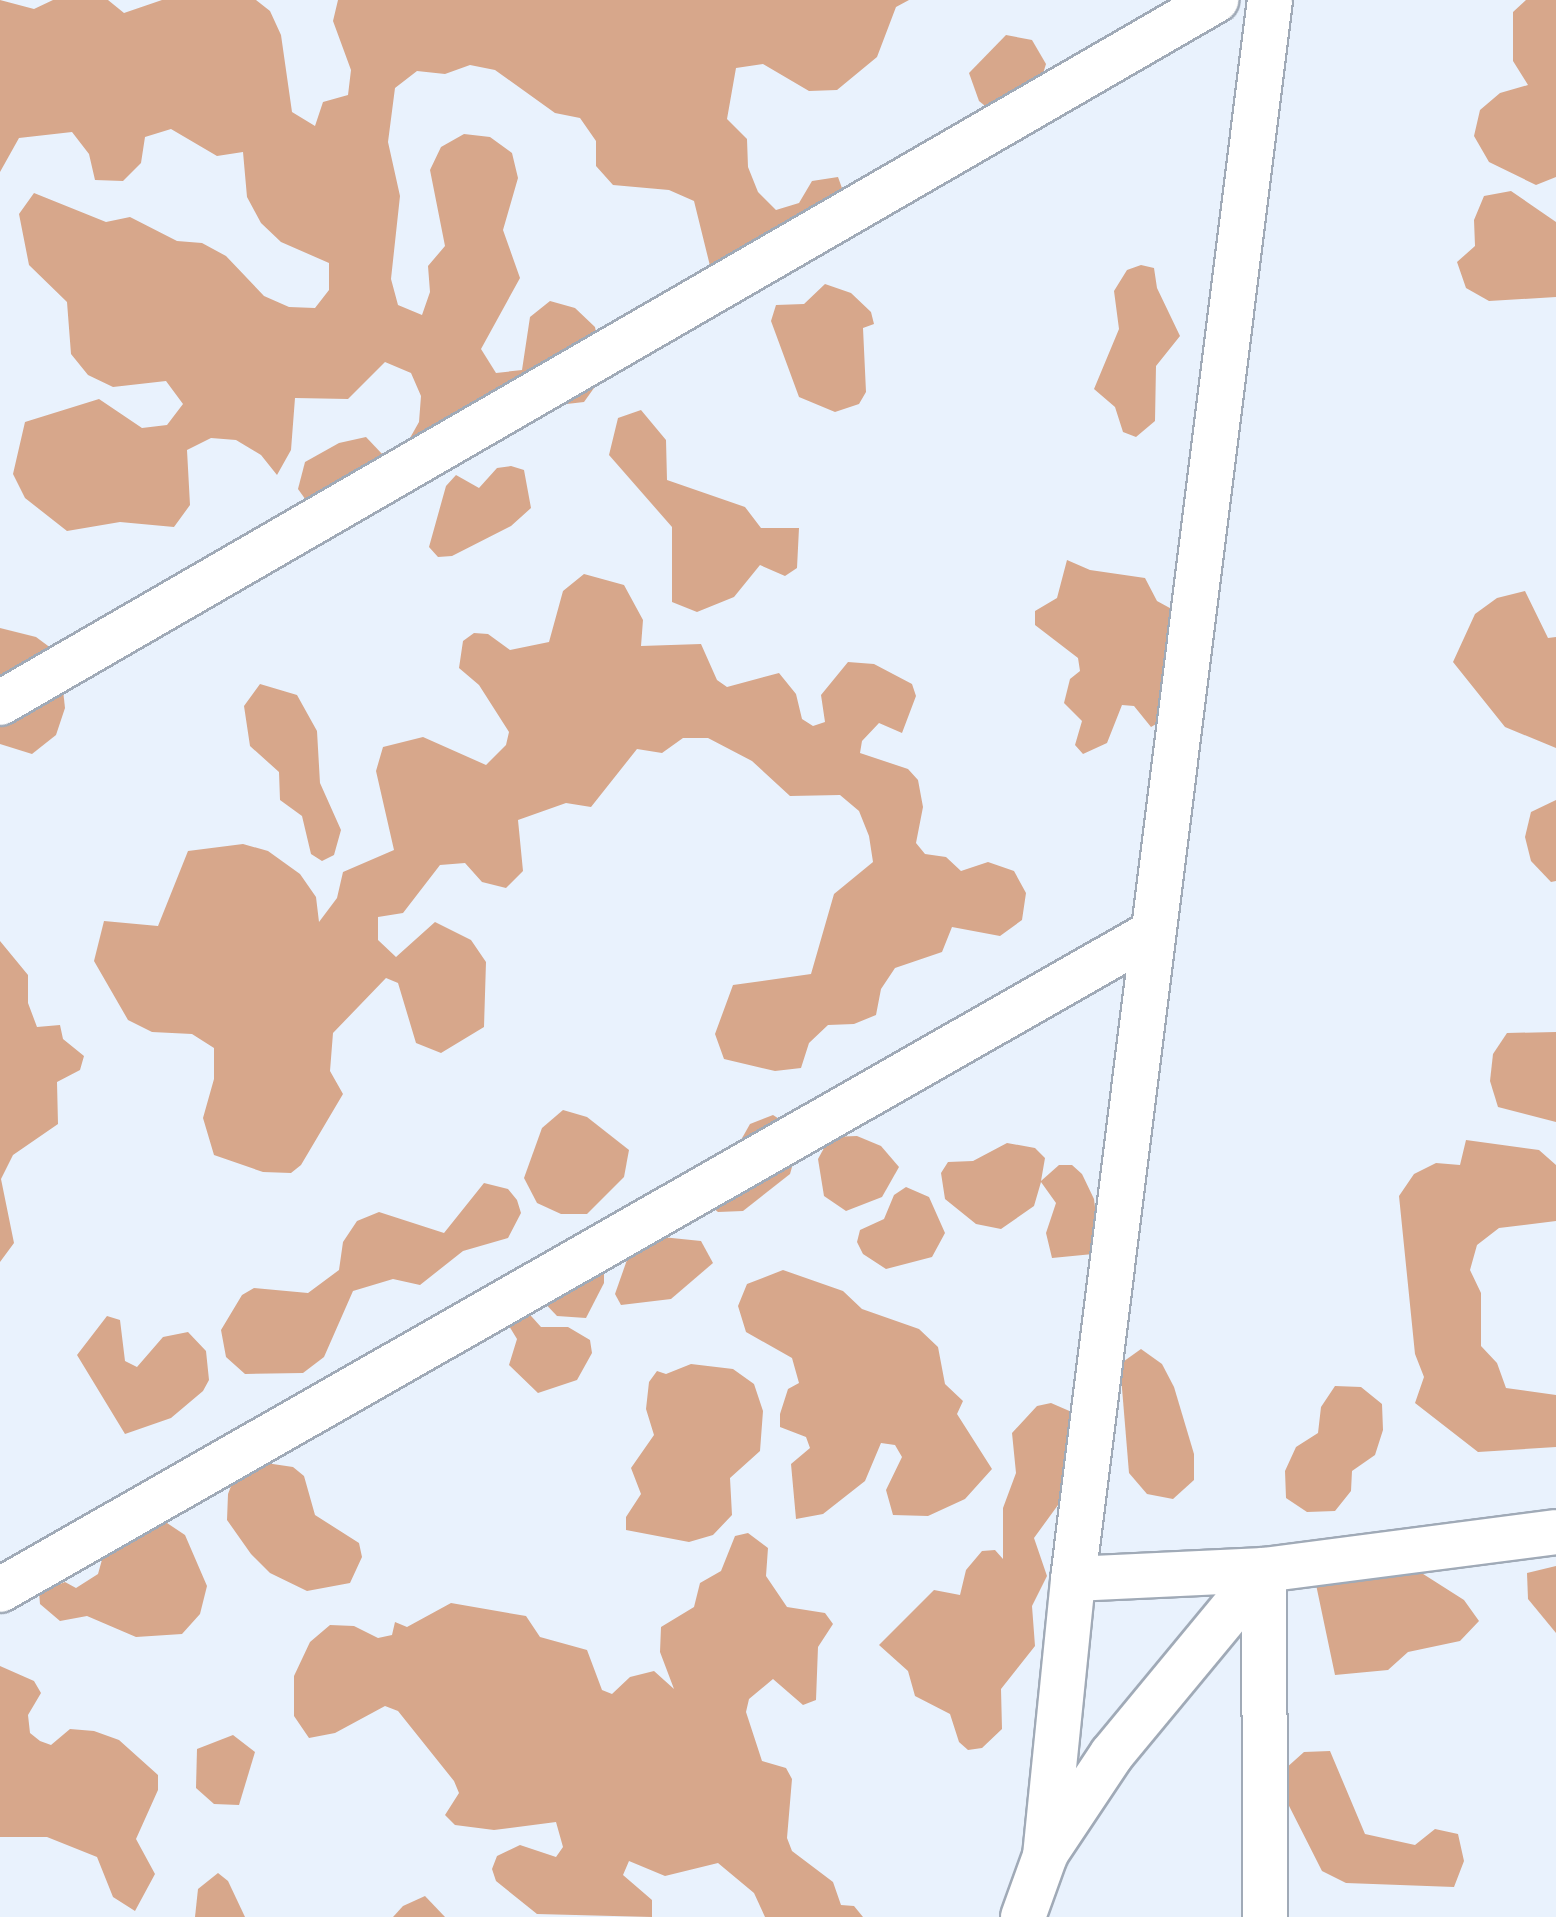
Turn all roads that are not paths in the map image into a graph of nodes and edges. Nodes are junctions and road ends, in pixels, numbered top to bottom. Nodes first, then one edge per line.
1 (1216, 0) edge
2 (1270, 0) edge
3 (0, 703) edge
4 (1152, 933) junction
5 (1556, 1532) edge
6 (1264, 1570) junction
7 (1073, 1579) junction
8 (0, 1590) edge
9 (1045, 1856) junction
10 (1023, 1917) edge
11 (1265, 1917) edge

1 - 3 street
2 - 4 street
4 - 7 street
4 - 8 street
5 - 6 street
6 - 7 street
6 - 9 street
6 - 11 street
7 - 9 street
9 - 10 street

